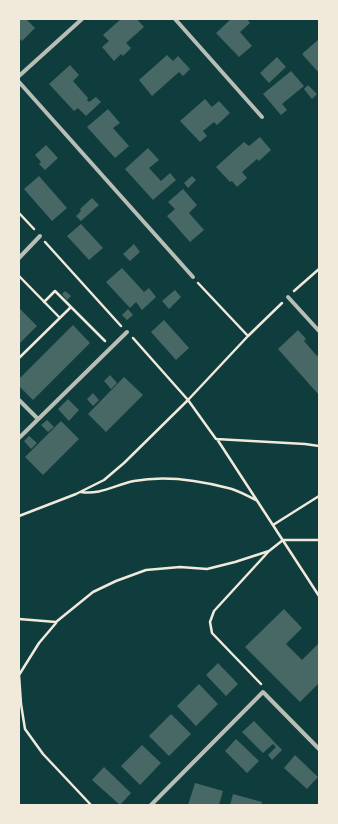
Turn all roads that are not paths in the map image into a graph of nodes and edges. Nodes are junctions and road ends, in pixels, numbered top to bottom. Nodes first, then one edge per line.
1 (82, 19) edge
2 (175, 19) edge
3 (19, 76) edge
4 (19, 82) edge
5 (262, 117) dead end
6 (40, 236) road end
7 (19, 258) edge
8 (193, 276) road end
9 (288, 297) road end
10 (319, 331) edge
11 (127, 332) road end
12 (19, 400) edge
13 (38, 420) junction
14 (19, 438) edge
15 (319, 749) edge
16 (151, 805) edge

1 - 3 street
2 - 5 street
4 - 8 street
6 - 7 street
9 - 10 street
11 - 13 street
12 - 13 street
13 - 14 street
15 - 16 street

